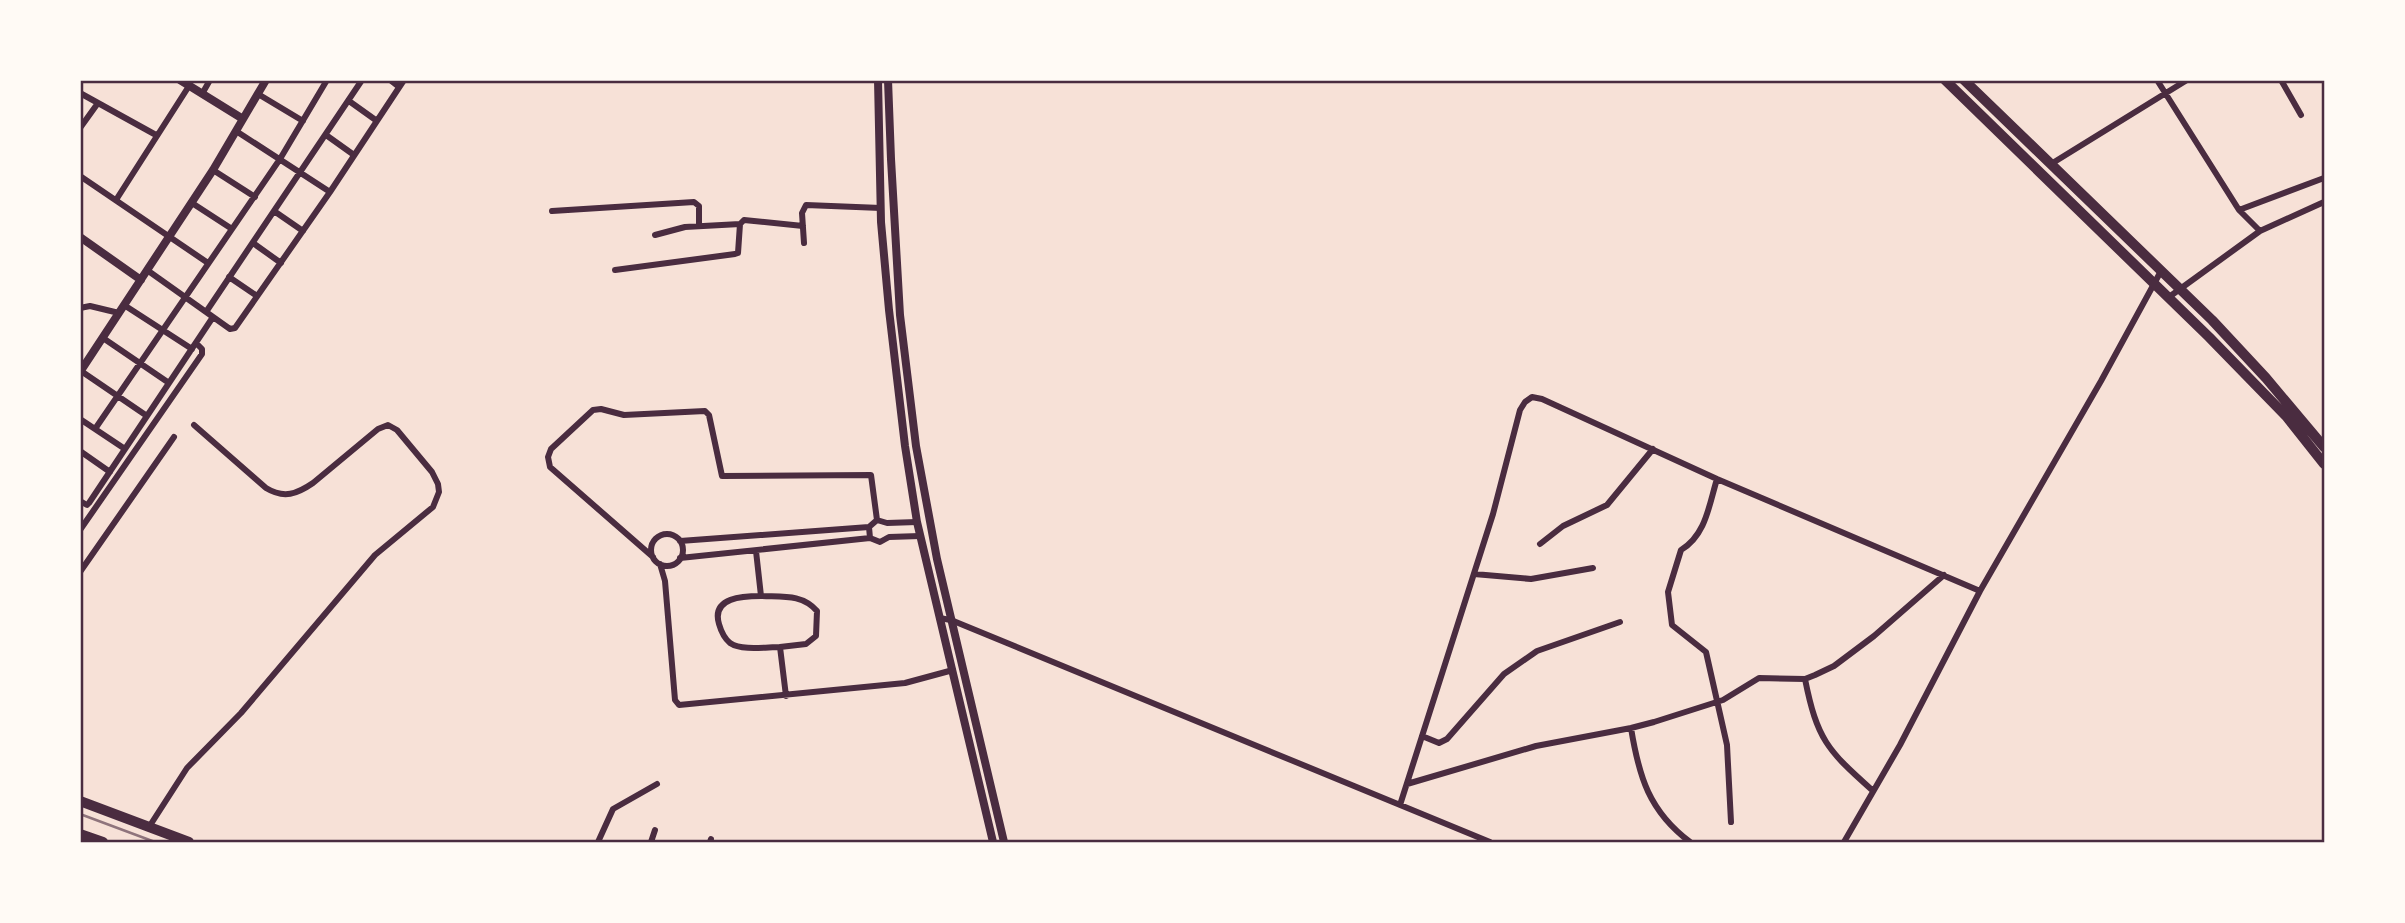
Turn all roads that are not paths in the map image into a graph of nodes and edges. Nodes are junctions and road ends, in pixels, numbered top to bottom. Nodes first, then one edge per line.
1 (180, 80) edge
2 (209, 80) edge
3 (315, 80) edge
4 (362, 80) edge
5 (390, 80) edge
6 (878, 80) edge
7 (888, 80) edge
8 (1945, 80) edge
9 (1964, 80) edge
10 (2157, 80) edge
11 (2187, 80) edge
12 (2281, 80) edge
13 (266, 81) edge
14 (325, 83) edge
15 (401, 84) edge
16 (189, 86) junction
17 (80, 93) edge
18 (202, 94) junction
19 (258, 94) junction
20 (2166, 94) junction
21 (349, 101) junction
22 (98, 103) junction
23 (2301, 115) dead end
24 (243, 119) junction
25 (303, 121) junction
26 (377, 121) junction
27 (80, 128) edge
28 (236, 131) junction
29 (156, 135) junction
30 (326, 135) junction
31 (354, 155) junction
32 (280, 159) junction
33 (2051, 164) junction
34 (213, 170) junction
35 (301, 173) junction
36 (80, 176) edge
37 (2325, 178) edge
38 (330, 192) junction
39 (255, 197) junction
40 (116, 200) junction
41 (2325, 202) edge
42 (192, 203) junction
43 (881, 208) junction
44 (2239, 210) junction
45 (274, 211) junction
46 (552, 211) dead end
47 (740, 224) junction
48 (699, 226) junction
49 (803, 226) junction
50 (232, 229) junction
51 (303, 230) junction
52 (2260, 231) junction
53 (655, 235) dead end
54 (170, 236) junction
55 (80, 237) edge
56 (253, 243) junction
57 (804, 243) dead end
58 (281, 262) junction
59 (208, 263) junction
60 (147, 270) junction
61 (615, 270) dead end
62 (2161, 271) junction
63 (229, 277) junction
64 (141, 280) junction
65 (2154, 283) junction
66 (2179, 289) junction
67 (184, 296) junction
68 (257, 296) junction
69 (2169, 297) junction
70 (80, 308) edge
71 (122, 309) junction
72 (206, 312) junction
73 (213, 317) junction
74 (162, 330) junction
75 (103, 338) junction
76 (194, 346) junction
77 (139, 363) junction
78 (81, 371) edge
79 (169, 383) junction
80 (117, 396) junction
81 (147, 416) junction
82 (80, 419) edge
83 (194, 425) dead end
84 (95, 429) junction
85 (174, 438) dead end
86 (2325, 447) edge
87 (125, 449) junction
88 (1653, 449) junction
89 (80, 451) edge
90 (2325, 464) edge
91 (110, 472) junction
92 (1717, 478) junction
93 (80, 501) edge
94 (877, 520) junction
95 (917, 522) junction
96 (887, 523) junction
97 (869, 527) junction
98 (80, 530) edge
99 (920, 536) junction
100 (889, 537) junction
101 (870, 538) junction
102 (680, 541) junction
103 (1540, 544) dead end
104 (756, 551) junction
105 (653, 557) junction
106 (680, 558) junction
107 (660, 564) junction
108 (1593, 568) dead end
109 (80, 572) edge
110 (1474, 574) junction
111 (1944, 575) junction
112 (1980, 591) junction
113 (761, 596) junction
114 (939, 618) junction
115 (951, 620) junction
116 (1620, 622) dead end
117 (780, 647) junction
118 (953, 670) junction
119 (1805, 678) junction
120 (786, 696) junction
121 (1716, 702) junction
122 (1631, 728) junction
123 (1422, 736) junction
124 (1407, 784) junction
125 (657, 785) dead end
126 (1872, 790) junction
127 (80, 801) edge
128 (1400, 806) junction
129 (996, 808) junction
130 (985, 810) junction
131 (1731, 822) dead end
132 (149, 827) junction
133 (655, 830) dead end
134 (81, 835) edge
135 (103, 842) edge
136 (189, 842) edge
137 (598, 842) edge
138 (650, 842) edge
139 (993, 842) edge
140 (1004, 842) edge
141 (1490, 842) edge
142 (1690, 842) edge
143 (1844, 842) edge

1 - 16 street
2 - 18 street
3 - 14 street
4 - 21 street
5 - 15 street
6 - 43 street
7 - 115 street
8 - 65 highway
9 - 33 highway
10 - 20 street
11 - 20 street
12 - 23 street
13 - 19 street
14 - 25 street
15 - 26 street
16 - 18 street
16 - 29 street
17 - 22 street
18 - 24 street
19 - 24 street
19 - 25 street
20 - 33 street
20 - 44 street
21 - 26 street
21 - 30 street
22 - 27 street
22 - 29 street
24 - 28 street
25 - 32 street
26 - 31 street
28 - 32 street
28 - 34 street
29 - 40 street
30 - 31 street
30 - 35 street
31 - 38 street
32 - 35 street
32 - 39 street
33 - 62 highway
34 - 39 street
34 - 42 street
35 - 38 street
35 - 45 street
36 - 40 street
37 - 44 street
38 - 51 street
39 - 50 street
40 - 54 street
41 - 52 street
42 - 50 street
42 - 54 street
43 - 49 street
43 - 95 street
44 - 52 street
45 - 51 street
45 - 56 street
46 - 48 street
47 - 48 street
47 - 49 street
47 - 61 street
48 - 53 street
49 - 57 street
50 - 59 street
51 - 58 street
52 - 66 street
54 - 59 street
54 - 60 street
55 - 64 street
56 - 58 street
56 - 63 street
58 - 68 street
59 - 67 street
60 - 64 street
60 - 67 street
62 - 65 street
62 - 66 highway
63 - 68 street
63 - 72 street
64 - 71 street
65 - 69 highway
65 - 112 street
66 - 69 street
66 - 86 highway
67 - 72 street
67 - 74 street
68 - 73 street
69 - 90 highway
70 - 71 street
71 - 74 street
71 - 75 street
72 - 73 street
73 - 76 street
74 - 76 street
74 - 77 street
75 - 77 street
75 - 78 street
76 - 79 street
76 - 98 street
77 - 79 street
77 - 80 street
78 - 80 street
79 - 81 street
80 - 81 street
80 - 84 street
81 - 87 street
82 - 84 street
83 - 132 street
84 - 87 street
85 - 109 street
87 - 91 street
88 - 92 street
88 - 103 street
88 - 110 street
89 - 91 street
91 - 93 street
92 - 111 street
92 - 121 street
94 - 96 street
94 - 97 street
94 - 105 street
95 - 96 street
95 - 99 street
96 - 100 street
97 - 101 street
97 - 102 street
99 - 100 street
99 - 114 street
100 - 101 street
101 - 104 street
102 - 105 street
102 - 106 street
104 - 106 street
104 - 113 street
105 - 107 street
106 - 107 street
107 - 120 street
108 - 110 street
110 - 123 street
111 - 112 street
111 - 119 street
112 - 126 street
113 - 117 street
113 - 117 street
114 - 115 street
114 - 118 street
115 - 128 street
115 - 129 street
116 - 123 street
117 - 120 street
118 - 120 street
118 - 130 street
119 - 121 street
119 - 126 street
121 - 122 street
121 - 131 street
122 - 124 street
122 - 142 street
123 - 124 street
124 - 128 street
125 - 137 street
126 - 143 street
127 - 132 highway
128 - 141 street
129 - 130 street
129 - 140 street
130 - 139 street
132 - 136 highway
133 - 138 street
134 - 135 highway

